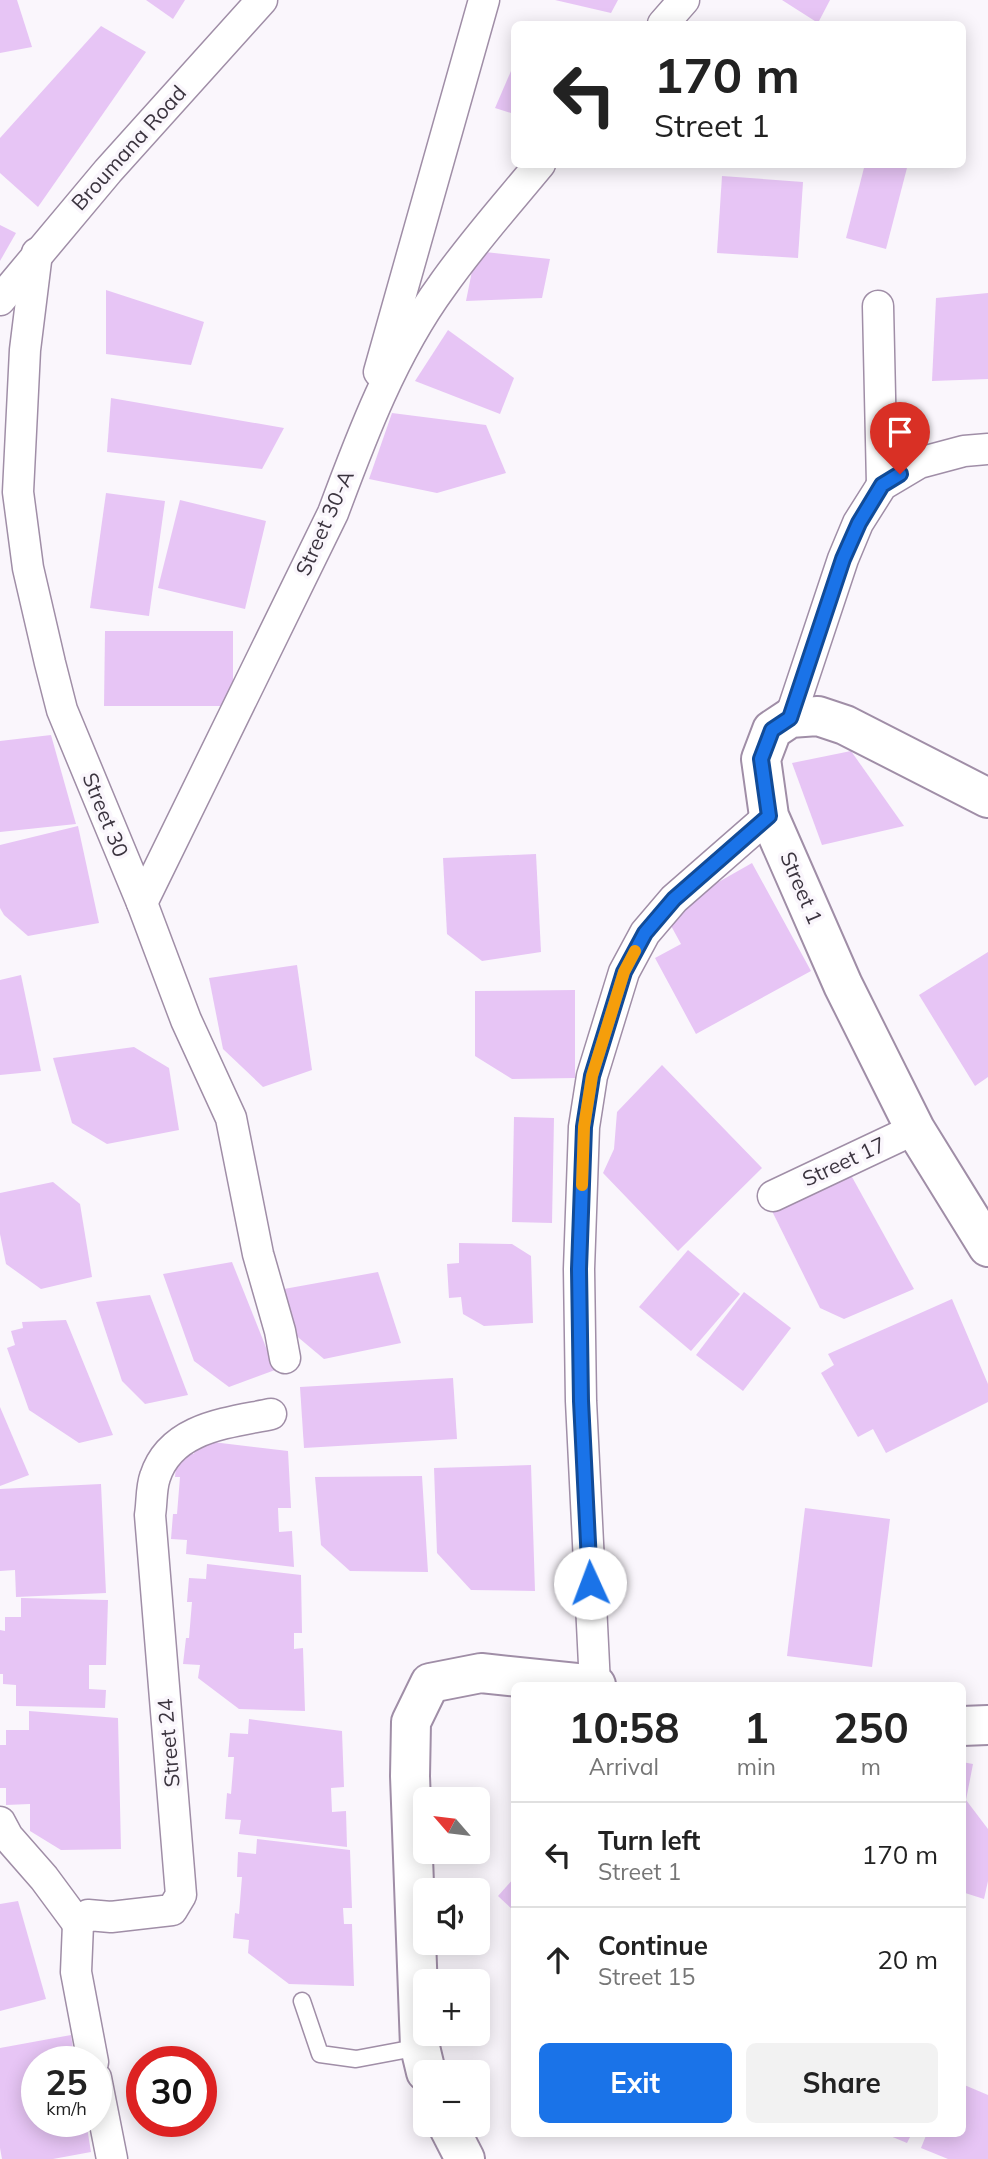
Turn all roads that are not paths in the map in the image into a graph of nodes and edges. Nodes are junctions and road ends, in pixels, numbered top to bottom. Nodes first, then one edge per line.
1 (262, 0) edge
2 (484, 0) edge
3 (684, 0) edge
4 (666, 21) edge
5 (537, 168) edge
6 (37, 253) junction
7 (0, 300) edge
8 (878, 306) dead end
9 (358, 446) junction
10 (988, 449) edge
11 (882, 485) junction
12 (790, 718) junction
13 (988, 798) edge
14 (769, 816) junction
15 (142, 903) junction
16 (915, 1129) junction
17 (773, 1196) dead end
18 (988, 1247) edge
19 (285, 1359) dead end
20 (271, 1414) dead end
21 (566, 1682) edge
22 (595, 1682) edge
23 (988, 1725) edge
24 (966, 1726) edge
25 (0, 1822) edge
26 (78, 1924) junction
27 (302, 2001) dead end
28 (90, 2046) edge
29 (423, 2059) edge
30 (108, 2137) edge
31 (453, 2137) edge
32 (112, 2159) edge
33 (464, 2159) edge

1 - 6 street, Broumana Road
2 - 9 street
3 - 4 street
5 - 9 street, Street 30-A
6 - 7 street, Broumana Road
6 - 15 street, Street 30
8 - 11 street
9 - 15 street, Street 30-A
10 - 11 street
11 - 12 street
12 - 13 street
12 - 14 street, Street 1
14 - 16 street, Street 1
14 - 22 street
15 - 19 street, Street 30
16 - 17 street, Street 17
16 - 18 street, Street 1
20 - 26 street, Street 24
21 - 29 street
23 - 24 street
25 - 26 street
26 - 28 street
27 - 29 lane
30 - 32 street
31 - 33 street

